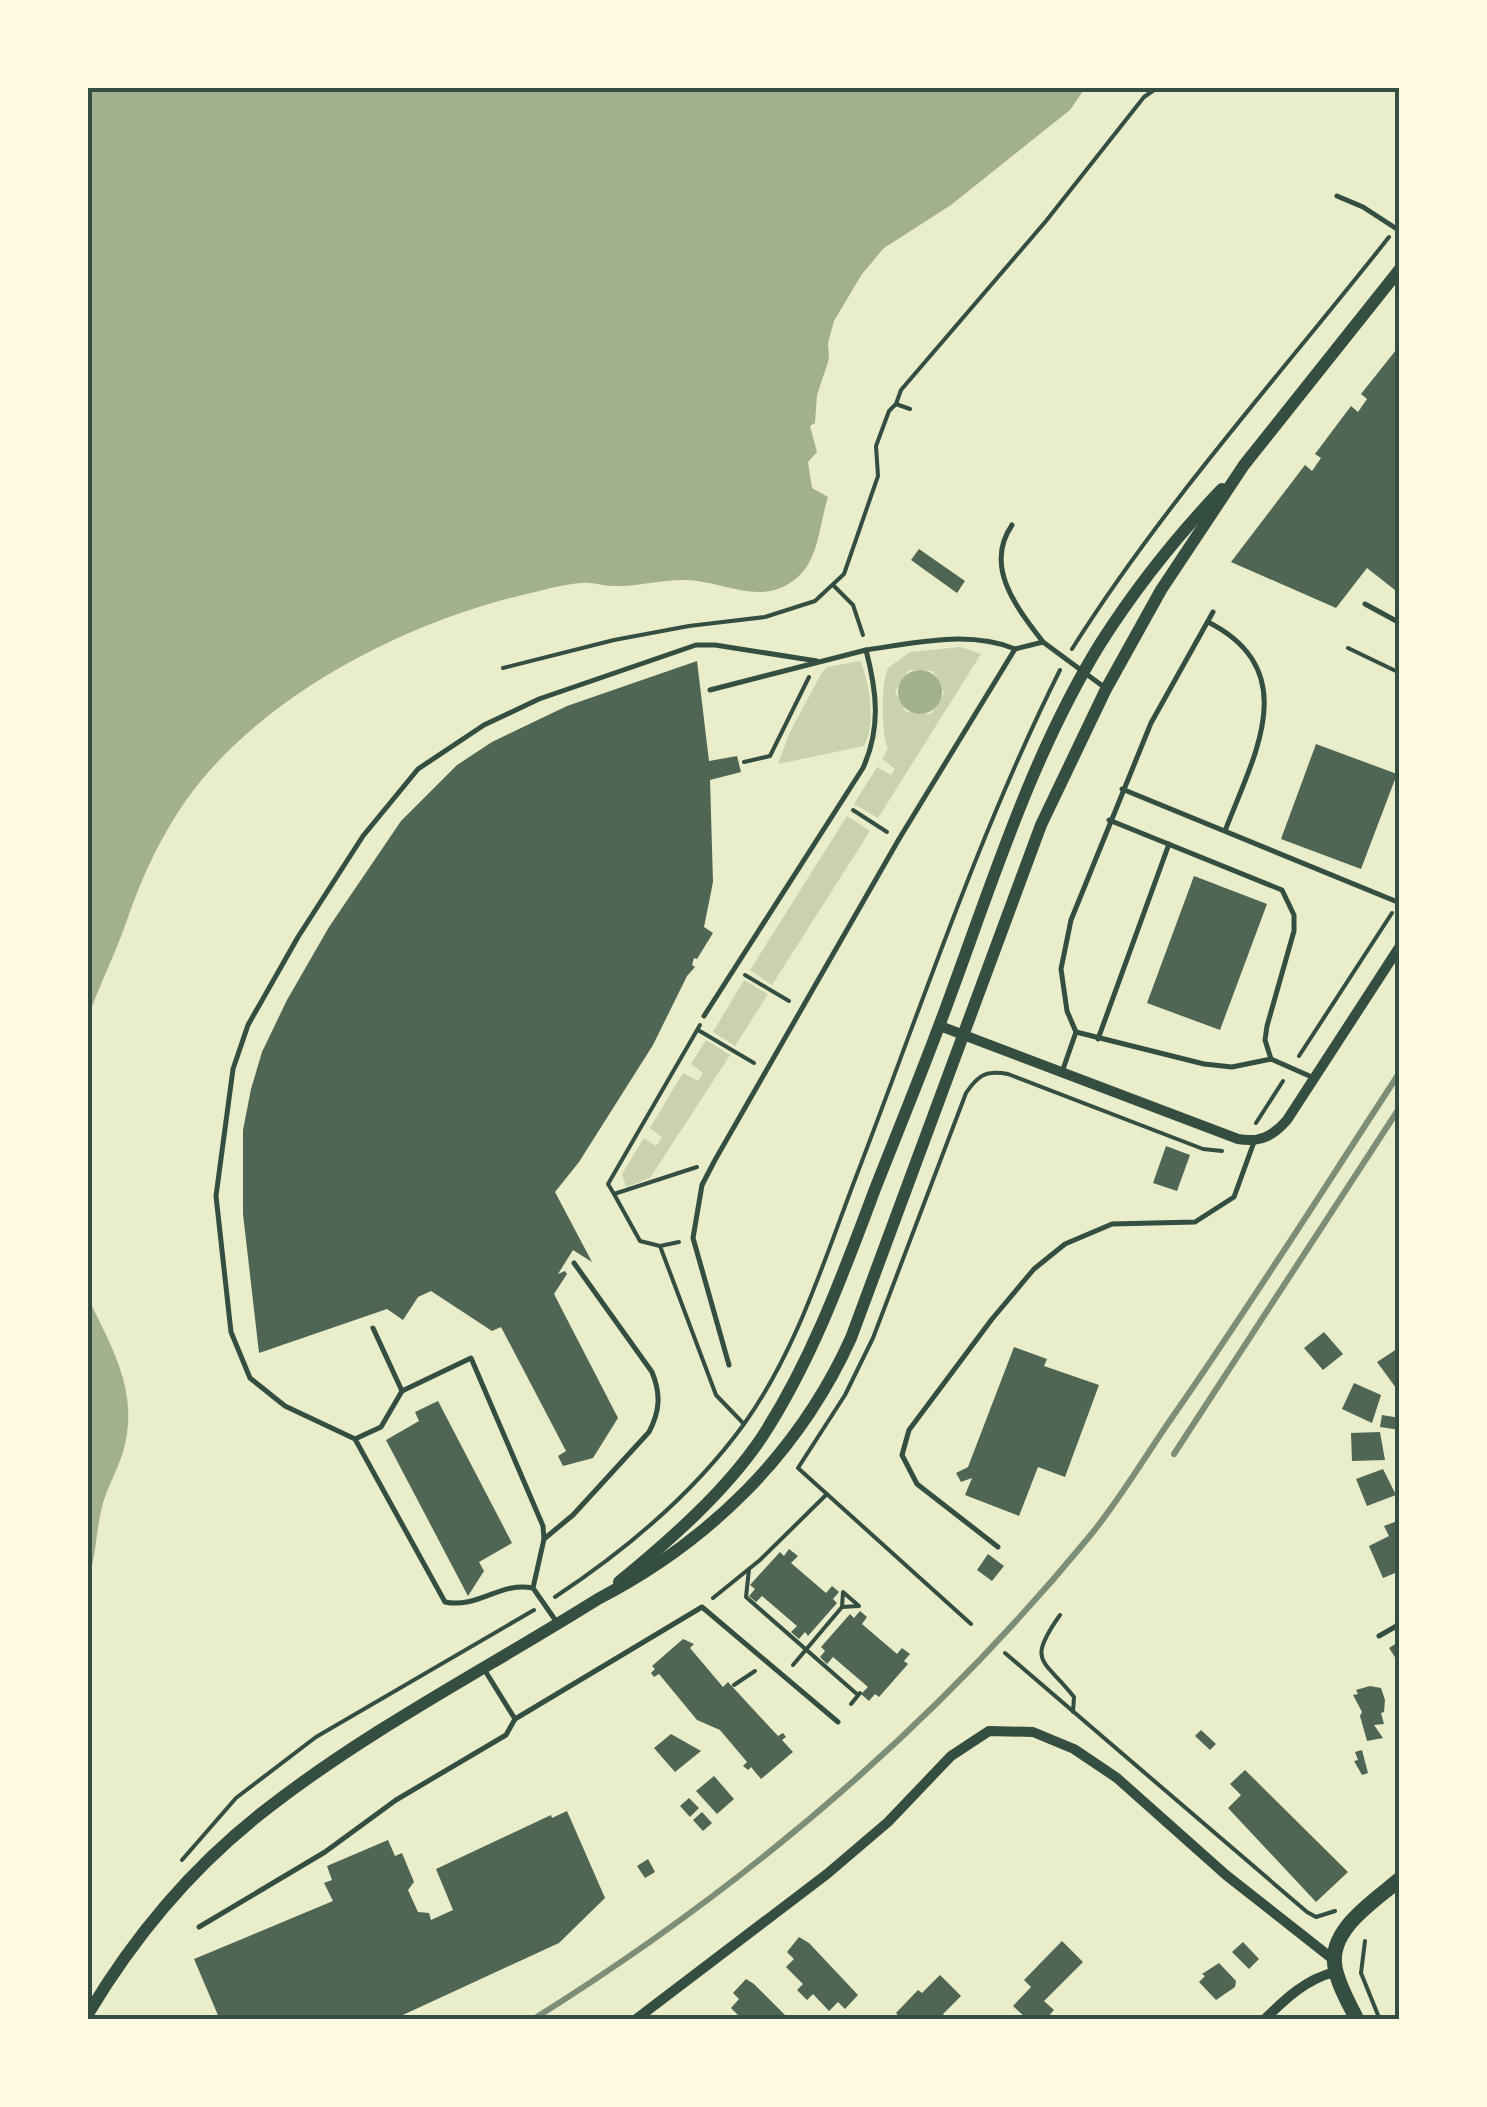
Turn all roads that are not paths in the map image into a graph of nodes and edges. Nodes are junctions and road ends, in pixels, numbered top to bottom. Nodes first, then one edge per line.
1 (1337, 196) dead end
2 (1398, 229) edge
3 (1400, 269) edge
4 (1244, 465) junction
5 (1012, 525) dead end
6 (1365, 604) dead end
7 (1213, 612) dead end
8 (1208, 622) junction
9 (1400, 623) edge
10 (1043, 642) junction
11 (1015, 649) junction
12 (866, 650) junction
13 (817, 661) junction
14 (1083, 674) junction
15 (1106, 689) junction
16 (710, 690) dead end
17 (1122, 789) junction
18 (1109, 820) junction
19 (1225, 831) junction
20 (1169, 844) junction
21 (1399, 903) edge
22 (1400, 946) edge
23 (704, 1016) road end
24 (940, 1026) junction
25 (1076, 1032) junction
26 (965, 1036) junction
27 (1098, 1038) junction
28 (1271, 1059) junction
29 (1062, 1072) junction
30 (1314, 1078) junction
31 (1254, 1142) junction
32 (574, 1264) dead end
33 (373, 1328) dead end
34 (729, 1365) dead end
35 (402, 1391) junction
36 (356, 1439) junction
37 (544, 1539) junction
38 (998, 1547) dead end
39 (534, 1588) junction
40 (598, 1599) junction
41 (558, 1624) junction
42 (1400, 1624) edge
43 (1379, 1636) dead end
44 (484, 1670) junction
45 (515, 1720) junction
46 (838, 1722) dead end
47 (1400, 1879) edge
48 (198, 1927) dead end
49 (1334, 1966) junction
50 (88, 2014) edge
51 (635, 2020) edge
52 (1264, 2020) edge
53 (1357, 2020) edge

1 - 2 lane
3 - 4 street
4 - 14 street
4 - 15 street
5 - 10 lane
6 - 9 lane
7 - 8 lane
8 - 17 lane
8 - 19 lane
10 - 11 lane
10 - 14 lane
11 - 12 lane
11 - 34 lane
12 - 13 lane
12 - 23 lane
13 - 16 lane
13 - 36 lane
14 - 15 lane
14 - 24 street
15 - 26 street
17 - 18 lane
17 - 19 lane
18 - 20 lane
18 - 25 lane
19 - 21 lane
20 - 27 lane
20 - 28 lane
22 - 30 street
24 - 26 street
24 - 40 street
25 - 27 lane
25 - 29 lane
26 - 29 street
26 - 40 street
27 - 28 lane
28 - 30 lane
29 - 31 street
30 - 31 street
31 - 38 lane
32 - 37 lane
33 - 35 lane
35 - 36 lane
35 - 37 lane
36 - 39 lane
37 - 39 lane
39 - 41 lane
40 - 41 street
41 - 44 street
42 - 43 lane
44 - 45 lane
44 - 50 street
45 - 46 lane
45 - 48 lane
47 - 49 main road
49 - 51 street
49 - 52 street
49 - 53 main road

